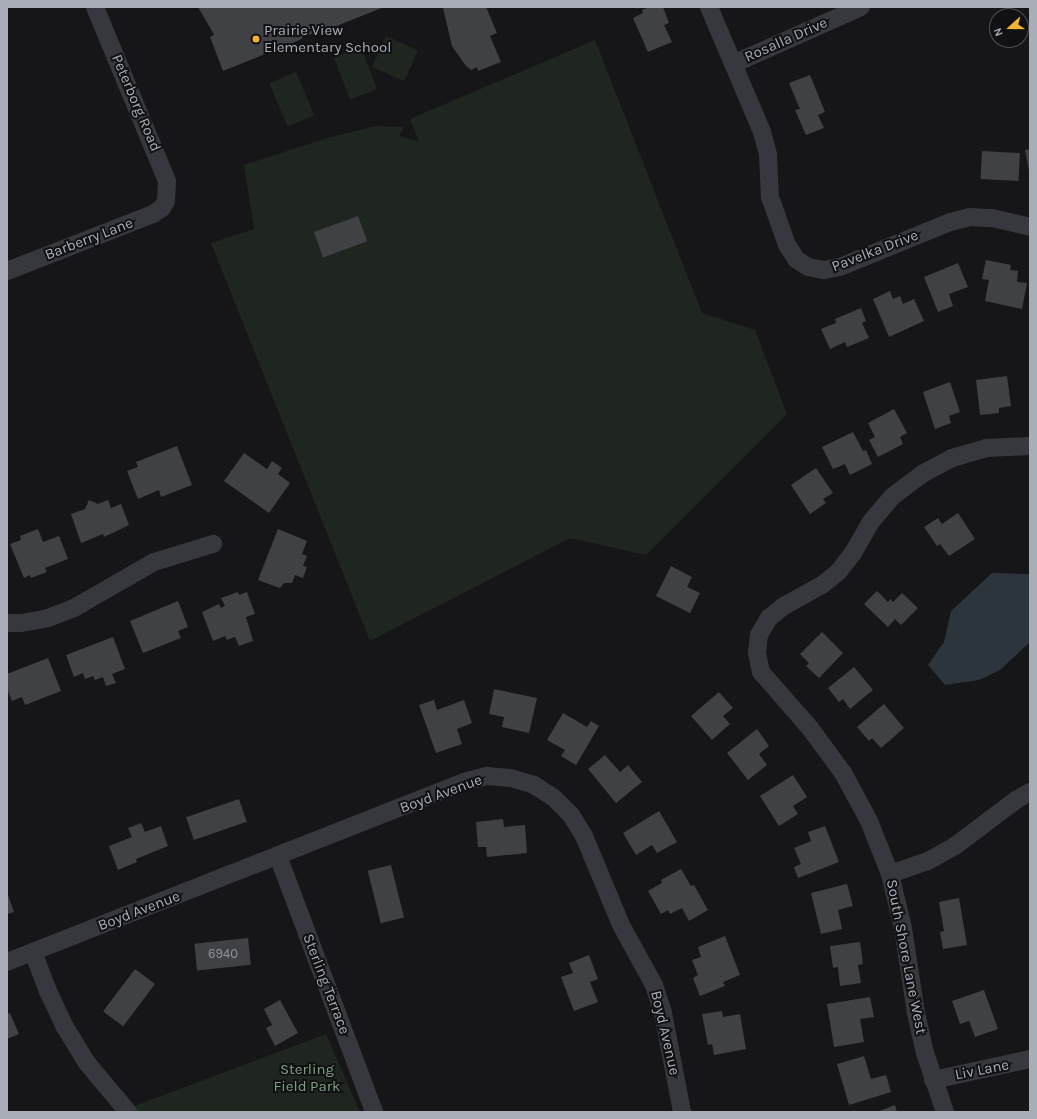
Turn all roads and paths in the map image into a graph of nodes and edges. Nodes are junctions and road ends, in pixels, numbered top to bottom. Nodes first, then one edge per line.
1 (95, 7) edge
2 (709, 7) edge
3 (861, 7) edge
4 (733, 64) junction
5 (166, 201) joint
6 (1030, 227) edge
7 (7, 271) edge
8 (1030, 446) edge
9 (213, 544) dead end
10 (7, 623) edge
11 (1030, 792) edge
12 (278, 856) junction
13 (890, 874) junction
14 (33, 952) junction
15 (7, 962) edge
16 (1030, 1059) edge
17 (933, 1080) junction
18 (128, 1112) edge
19 (374, 1112) edge
20 (682, 1112) edge
21 (945, 1112) edge

1 - 5 street, Peterborg Road
2 - 4 street, Pavelka Drive
3 - 4 street, Rosalla Drive
4 - 6 street, Pavelka Drive
5 - 7 street, Barberry Lane
8 - 13 street, South Shore Lane West
9 - 10 street
11 - 13 street
12 - 14 street, Boyd Avenue
12 - 19 street, Sterling Terrace
12 - 20 street, Boyd Avenue
13 - 17 street, South Shore Lane West
14 - 15 street, Boyd Avenue
14 - 18 street
16 - 17 street, Liv Lane
17 - 21 street, South Shore Lane West

